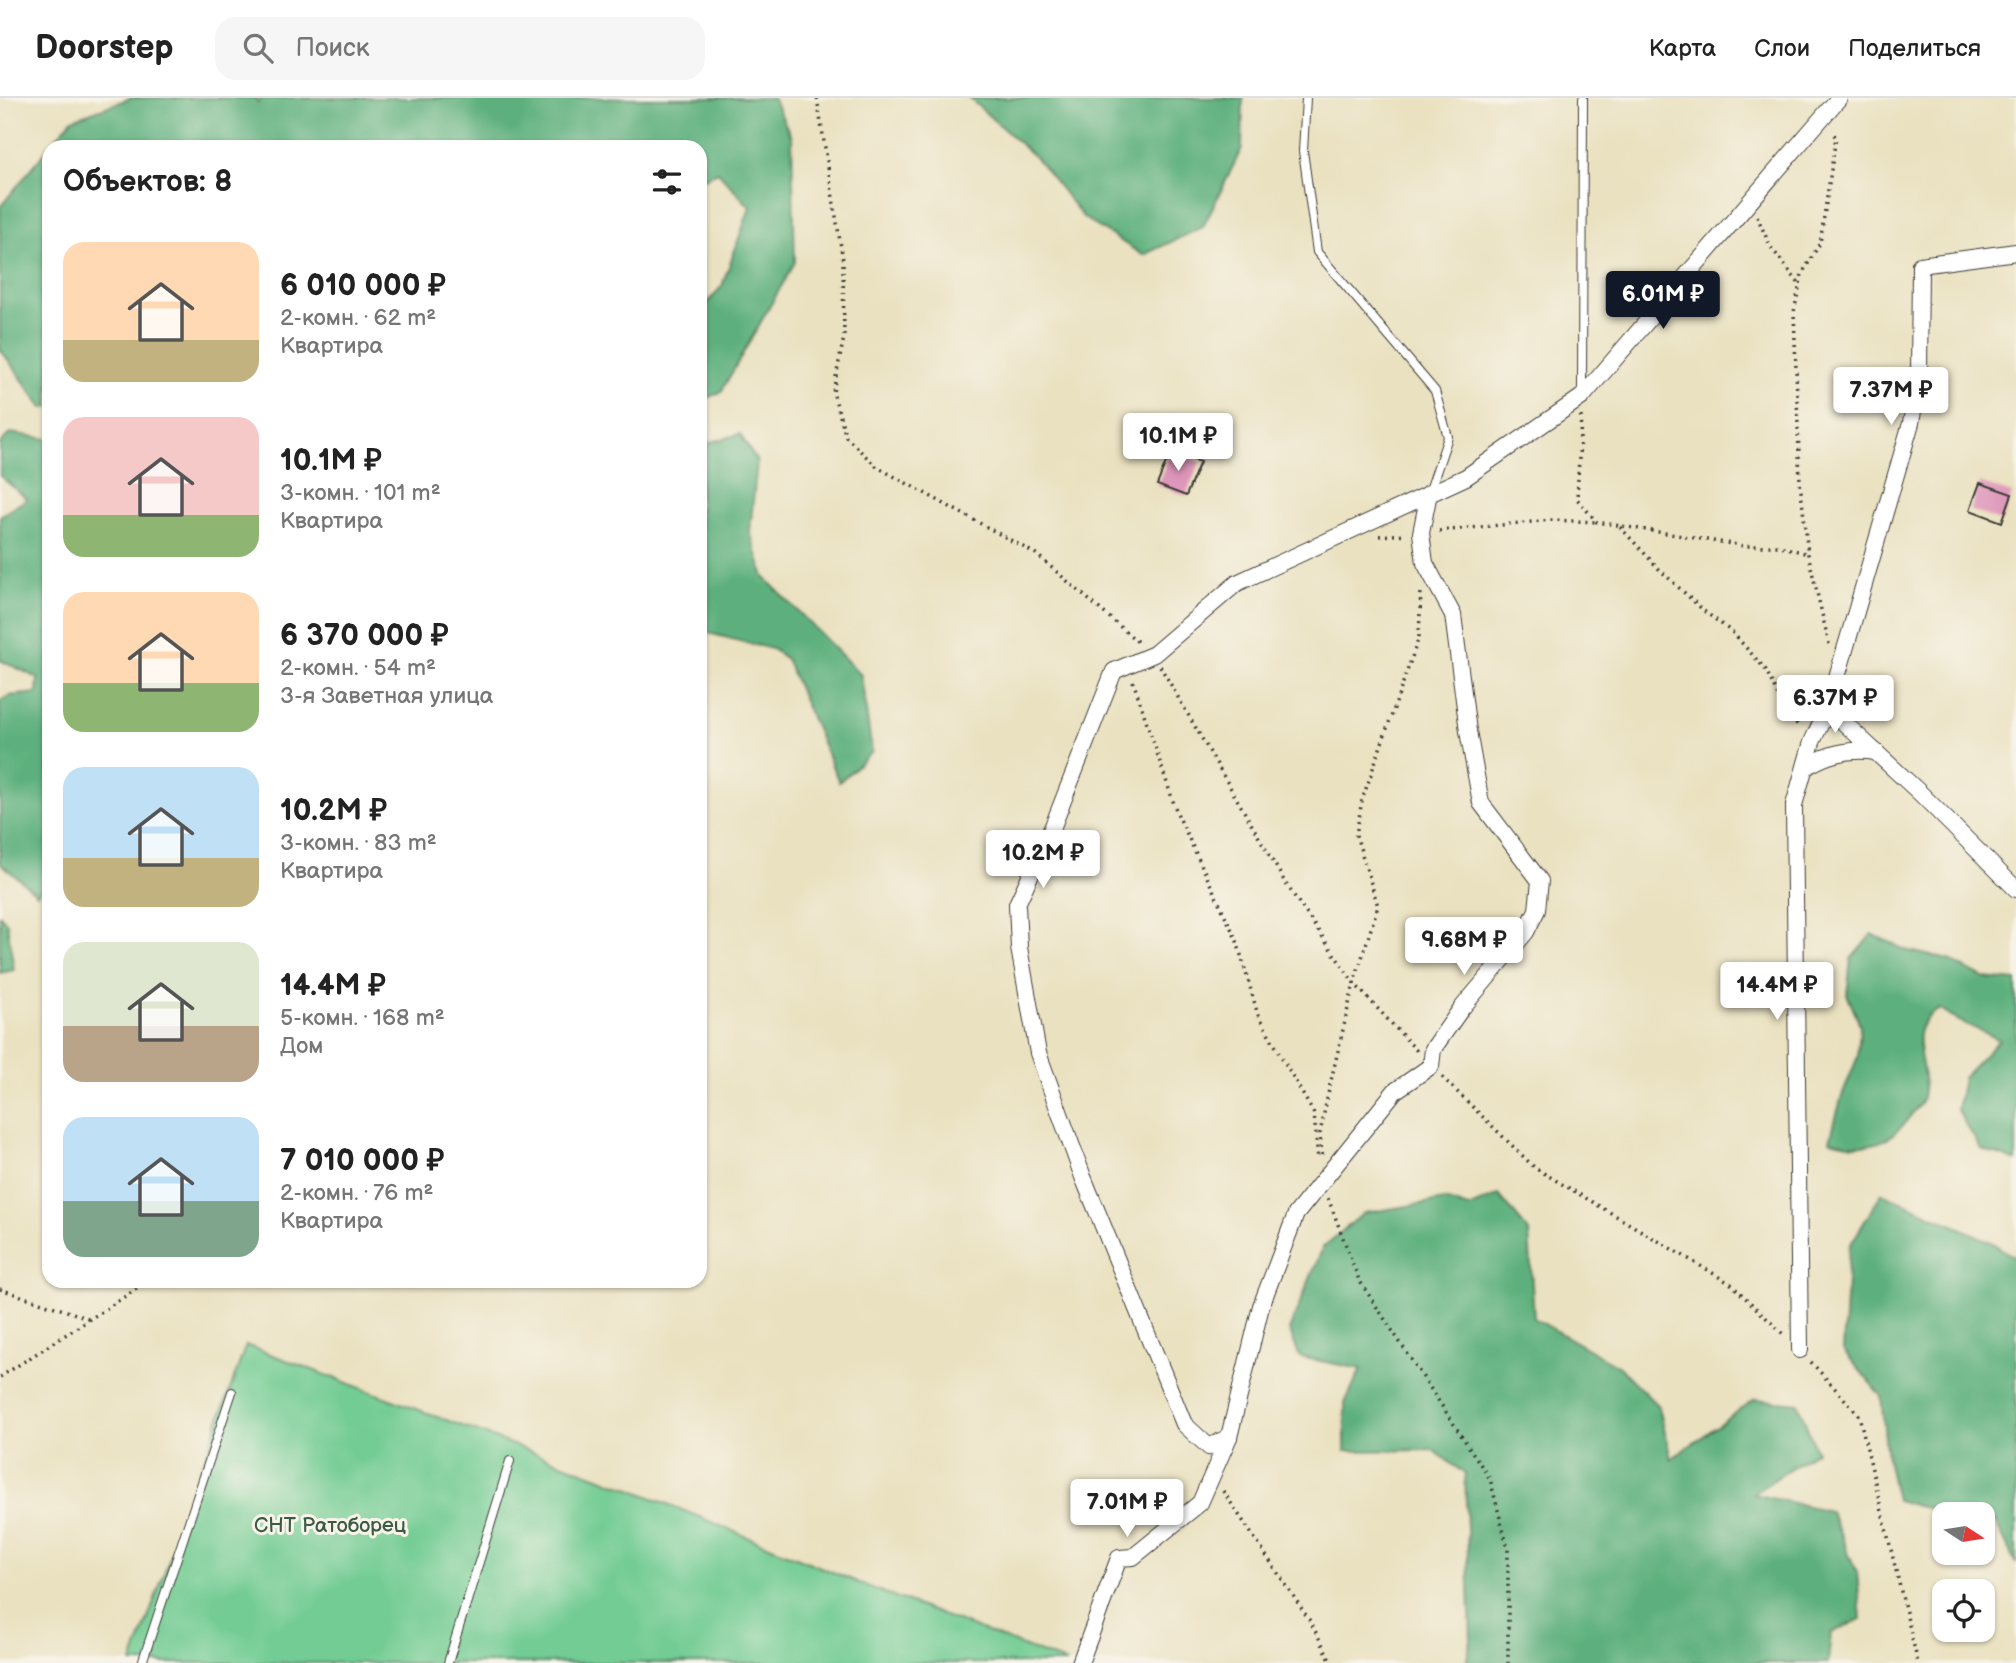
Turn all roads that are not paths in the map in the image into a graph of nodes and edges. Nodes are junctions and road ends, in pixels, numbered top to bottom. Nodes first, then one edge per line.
1 (1306, 98) edge
2 (1583, 98) edge
3 (1839, 98) edge
4 (2016, 252) edge
5 (1582, 397) junction
6 (1429, 493) junction
7 (1828, 708) junction
8 (1876, 752) junction
9 (1805, 768) junction
10 (2016, 889) edge
11 (1800, 1350) road end
12 (232, 1392) dead end
13 (1229, 1437) junction
14 (510, 1461) dead end
15 (142, 1663) edge
16 (448, 1663) edge
17 (1080, 1663) edge

1 - 6 lane
2 - 5 lane
3 - 5 street
4 - 7 street
5 - 6 street
6 - 13 street
6 - 13 street
7 - 8 street
7 - 9 street
8 - 9 street
8 - 10 street
9 - 11 street
12 - 15 lane
13 - 17 street
14 - 16 lane

